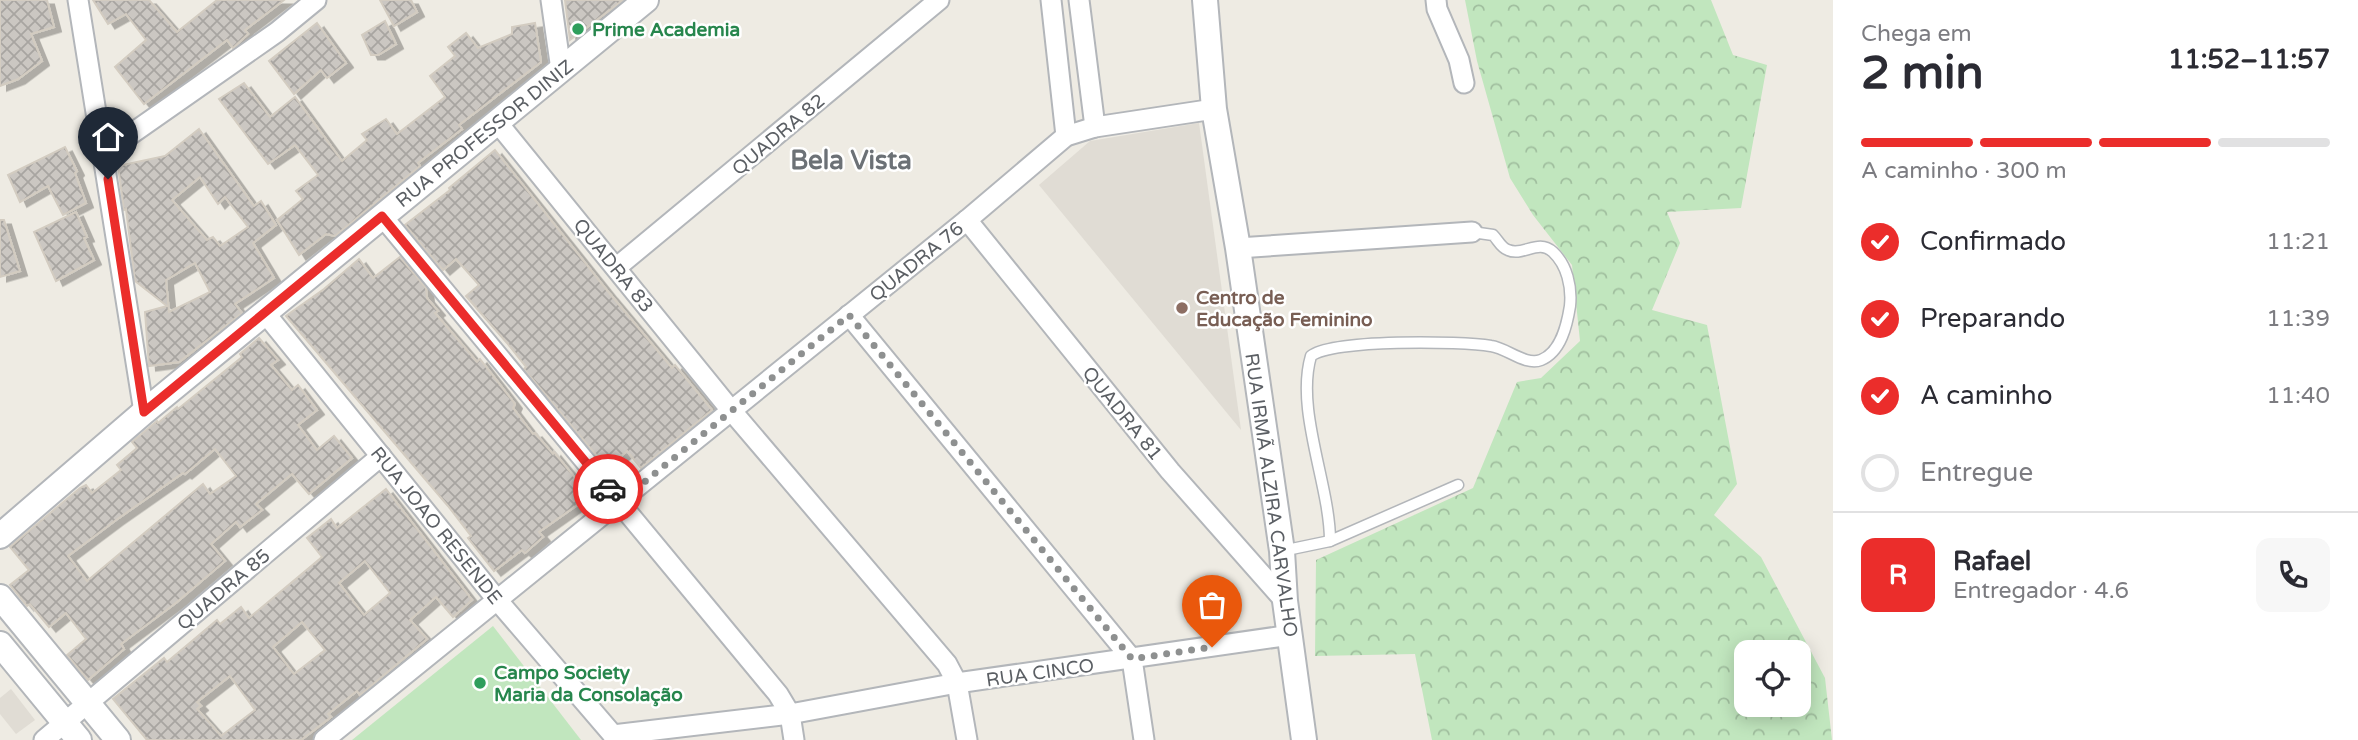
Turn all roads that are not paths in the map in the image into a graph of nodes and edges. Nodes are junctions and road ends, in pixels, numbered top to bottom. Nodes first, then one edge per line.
1 (78, 0) edge
2 (316, 0) edge
3 (551, 0) edge
4 (646, 0) edge
5 (939, 0) edge
6 (1051, 0) edge
7 (1079, 0) edge
8 (1205, 0) edge
9 (1436, 0) edge
10 (561, 70) junction
11 (1464, 83) dead end
12 (1214, 109) junction
13 (496, 122) junction
14 (1095, 127) junction
15 (1066, 136) junction
16 (104, 153) junction
17 (382, 216) junction
18 (967, 220) junction
19 (1472, 232) joint
20 (1238, 248) junction
21 (617, 267) junction
22 (265, 313) junction
23 (849, 315) junction
24 (730, 409) junction
25 (144, 412) junction
26 (382, 456) junction
27 (1458, 485) dead end
28 (620, 502) junction
29 (0, 536) edge
30 (1330, 541) junction
31 (1282, 551) junction
32 (0, 597) edge
33 (498, 601) junction
34 (1285, 601) junction
35 (1291, 635) junction
36 (0, 644) edge
37 (1132, 659) junction
38 (957, 683) junction
39 (88, 703) junction
40 (790, 714) junction
41 (72, 731) edge
42 (611, 738) edge
43 (44, 740) edge
44 (118, 740) edge
45 (324, 740) edge
46 (794, 740) edge
47 (967, 740) edge
48 (1144, 740) edge
49 (1304, 740) edge

1 - 16 street
2 - 16 street
3 - 10 street
4 - 10 street, RUA PROFESSOR DINIZ
5 - 21 street, QUADRA 82
6 - 15 street
7 - 14 street
8 - 12 street, RUA IRMÃ ALZIRA CARVALHO
9 - 11 street
10 - 13 street, RUA PROFESSOR DINIZ
12 - 14 street
12 - 20 street, RUA IRMÃ ALZIRA CARVALHO
13 - 17 street, RUA PROFESSOR DINIZ
13 - 21 street, QUADRA 83
14 - 15 street
15 - 18 street, QUADRA 76
16 - 25 street
17 - 22 street, RUA PROFESSOR DINIZ
17 - 28 street
18 - 23 street, QUADRA 76
18 - 34 street, QUADRA 81
19 - 20 street
19 - 30 lane
20 - 31 street, RUA IRMÃ ALZIRA CARVALHO
21 - 24 street, QUADRA 83
22 - 25 street, RUA PROFESSOR DINIZ
22 - 26 street, RUA JOAO RESENDE
23 - 24 street, QUADRA 76
23 - 37 street
24 - 28 street, QUADRA 76
24 - 38 street, QUADRA 83
25 - 29 street, RUA PROFESSOR DINIZ
26 - 33 street, RUA JOAO RESENDE
26 - 39 street, QUADRA 85
27 - 30 lane
28 - 33 street, QUADRA 76
28 - 40 street
30 - 31 lane
31 - 34 street, RUA IRMÃ ALZIRA CARVALHO
32 - 39 street
33 - 42 street, RUA JOAO RESENDE
33 - 45 street, QUADRA 76
34 - 35 street, RUA IRMÃ ALZIRA CARVALHO
35 - 37 street, RUA CINCO
35 - 49 street, RUA IRMÃ ALZIRA CARVALHO
36 - 41 street
37 - 38 street, RUA CINCO
37 - 48 street
38 - 40 street, RUA CINCO
38 - 47 street
39 - 41 street, QUADRA 85
39 - 44 street
40 - 42 street, RUA CINCO
40 - 46 street
41 - 43 street, QUADRA 85

